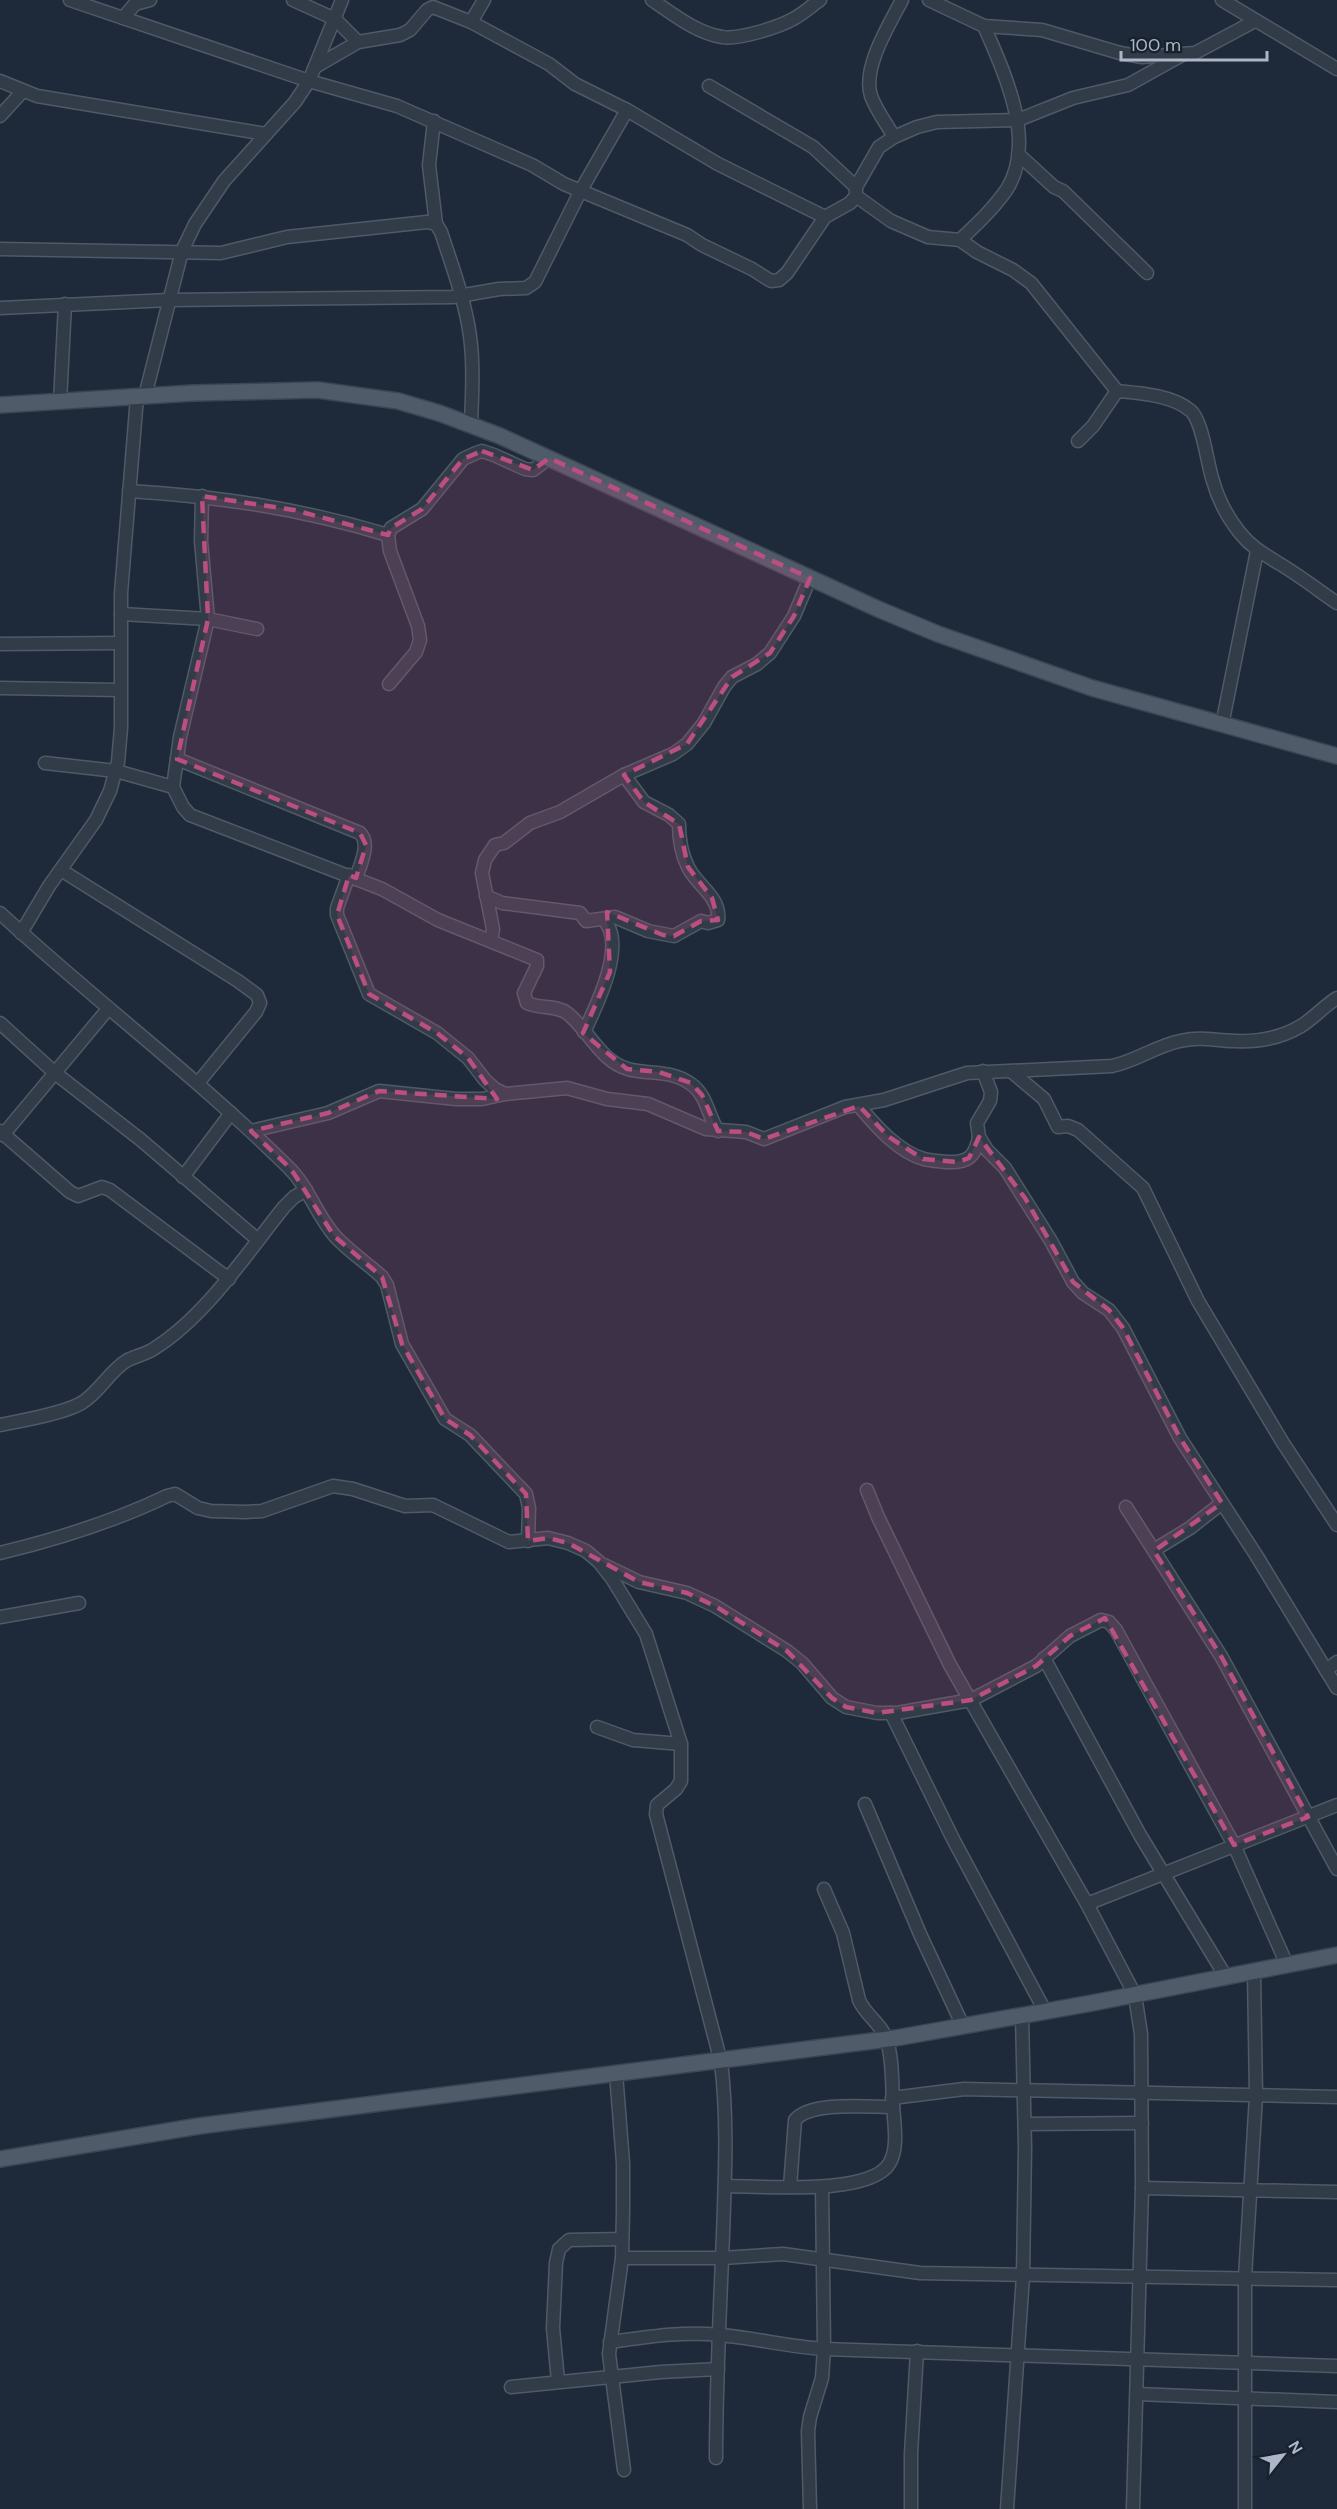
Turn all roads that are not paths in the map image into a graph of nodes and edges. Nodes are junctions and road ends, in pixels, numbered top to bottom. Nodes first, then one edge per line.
1 (70, 0) edge
2 (150, 0) edge
3 (293, 0) edge
4 (342, 0) edge
5 (484, 0) edge
6 (652, 0) edge
7 (820, 0) edge
8 (902, 0) edge
9 (929, 0) edge
10 (1222, 0) edge
11 (429, 4) edge
12 (123, 18) junction
13 (335, 19) junction
14 (1255, 21) junction
15 (471, 22) junction
16 (984, 26) junction
17 (358, 42) junction
18 (1182, 55) junction
19 (315, 67) junction
20 (1337, 69) edge
21 (0, 81) edge
22 (309, 81) junction
23 (709, 86) dead end
24 (23, 91) junction
25 (627, 110) junction
26 (0, 116) edge
27 (1018, 120) junction
28 (434, 121) junction
29 (266, 134) junction
30 (894, 137) junction
31 (1018, 154) junction
32 (580, 190) junction
33 (856, 192) junction
34 (825, 217) junction
35 (436, 224) junction
36 (960, 240) junction
37 (0, 249) edge
38 (182, 251) junction
39 (1147, 273) dead end
40 (461, 295) junction
41 (170, 300) junction
42 (64, 304) junction
43 (0, 308) edge
44 (1116, 391) junction
45 (141, 397) junction
46 (60, 402) junction
47 (0, 405) edge
48 (471, 425) junction
49 (1078, 441) dead end
50 (549, 458) junction
51 (129, 491) junction
52 (202, 496) junction
53 (388, 535) junction
54 (1257, 551) junction
55 (810, 578) junction
56 (1337, 603) edge
57 (121, 614) junction
58 (208, 619) junction
59 (257, 629) dead end
60 (120, 643) junction
61 (0, 644) edge
62 (389, 684) dead end
63 (0, 688) edge
64 (120, 690) junction
65 (1222, 725) junction
66 (1337, 756) edge
67 (177, 759) junction
68 (45, 763) dead end
69 (116, 771) junction
70 (624, 775) junction
71 (173, 787) junction
72 (61, 870) junction
73 (353, 877) junction
74 (486, 896) junction
75 (0, 913) edge
76 (603, 919) junction
77 (21, 933) junction
78 (490, 941) junction
79 (1337, 998) edge
80 (108, 1009) junction
81 (0, 1023) edge
82 (584, 1032) junction
83 (983, 1071) junction
84 (1012, 1072) junction
85 (55, 1073) junction
86 (198, 1083) junction
87 (505, 1094) junction
88 (859, 1106) junction
89 (231, 1113) junction
90 (251, 1131) junction
91 (718, 1131) junction
92 (2, 1133) edge
93 (979, 1137) junction
94 (183, 1177) junction
95 (306, 1190) junction
96 (258, 1240) junction
97 (229, 1279) junction
98 (0, 1425) edge
99 (867, 1490) dead end
100 (1222, 1503) junction
101 (1126, 1507) dead end
102 (1337, 1525) edge
103 (528, 1541) junction
104 (1155, 1550) junction
105 (0, 1553) edge
106 (599, 1562) junction
107 (79, 1603) dead end
108 (0, 1617) edge
109 (1044, 1658) junction
110 (1337, 1662) edge
111 (1326, 1670) junction
112 (1337, 1688) edge
113 (971, 1700) junction
114 (891, 1713) junction
115 (597, 1727) dead end
116 (681, 1744) junction
117 (865, 1804) dead end
118 (1337, 1805) edge
119 (1308, 1817) junction
120 (1234, 1845) junction
121 (1337, 1869) edge
122 (1164, 1874) junction
123 (824, 1889) dead end
124 (1087, 1904) junction
125 (1337, 1955) edge
126 (1287, 1965) junction
127 (1254, 1972) junction
128 (1226, 1977) junction
129 (1135, 1995) junction
130 (1045, 2012) junction
131 (1022, 2016) junction
132 (963, 2026) junction
133 (887, 2039) junction
134 (722, 2062) junction
135 (616, 2073) junction
136 (1024, 2091) junction
137 (1142, 2093) junction
138 (1256, 2096) junction
139 (1337, 2097) edge
140 (893, 2102) junction
141 (1142, 2123) junction
142 (1025, 2124) junction
143 (0, 2159) edge
144 (725, 2186) junction
145 (790, 2187) junction
146 (822, 2187) junction
147 (1142, 2188) junction
148 (1250, 2190) junction
149 (1337, 2192) edge
150 (622, 2239) junction
151 (622, 2258) junction
152 (722, 2258) junction
153 (823, 2258) junction
154 (1023, 2276) junction
155 (1140, 2276) junction
156 (1245, 2277) junction
157 (1337, 2280) edge
158 (720, 2335) junction
159 (610, 2342) junction
160 (824, 2349) junction
161 (917, 2351) junction
162 (1017, 2356) junction
163 (1138, 2360) junction
164 (1245, 2363) junction
165 (1337, 2366) edge
166 (718, 2370) junction
167 (611, 2377) junction
168 (558, 2381) junction
169 (511, 2386) dead end
170 (1137, 2394) junction
171 (1246, 2397) junction
172 (1337, 2402) edge
173 (716, 2458) dead end
174 (624, 2470) dead end
175 (810, 2509) edge
176 (910, 2509) edge
177 (1007, 2509) edge
178 (1133, 2509) edge
179 (1245, 2509) edge

1 - 12 street
2 - 12 street
3 - 13 street
4 - 13 street
5 - 15 street
6 - 7 street
8 - 30 street
9 - 16 street
10 - 14 street
11 - 15 street
11 - 17 street
12 - 22 street
13 - 17 street
13 - 19 street
14 - 18 street
14 - 20 street
15 - 25 street
16 - 18 street
16 - 27 street
17 - 19 street
18 - 27 street
19 - 22 street
21 - 24 street
22 - 28 street
22 - 29 street
23 - 33 street
24 - 26 street
24 - 29 street
25 - 32 street
25 - 34 street
27 - 30 street
27 - 31 street
28 - 32 street
28 - 35 street
29 - 38 street
30 - 33 street
31 - 36 street
31 - 39 street
32 - 34 street
32 - 40 street
33 - 34 street
33 - 36 street
35 - 38 street
35 - 40 street
36 - 44 street
37 - 38 street
38 - 41 street
40 - 41 street
40 - 48 street
41 - 42 street
41 - 45 street
42 - 43 street
42 - 46 street
44 - 49 street
44 - 54 street
45 - 46 main road
45 - 48 main road
45 - 51 street
46 - 47 main road
48 - 50 main road
50 - 53 street
50 - 55 main road
51 - 52 street
51 - 57 street
52 - 53 street
52 - 58 street
53 - 62 street
54 - 56 street
54 - 65 street
55 - 65 main road
55 - 70 street
57 - 58 street
57 - 60 street
58 - 59 street
58 - 67 street
60 - 61 street
60 - 64 street
63 - 64 street
64 - 69 street
65 - 66 main road
67 - 71 street
67 - 73 street
68 - 69 street
69 - 71 street
69 - 72 street
70 - 74 street
70 - 76 street
71 - 73 street
72 - 77 street
72 - 86 street
73 - 78 street
73 - 87 street
74 - 76 street
74 - 78 street
75 - 77 street
76 - 82 street
77 - 80 street
78 - 82 street
79 - 84 street
80 - 85 street
80 - 86 street
81 - 85 street
82 - 91 street
83 - 84 street
83 - 88 street
83 - 93 street
84 - 102 street
85 - 92 street
85 - 94 street
86 - 89 street
87 - 90 street
87 - 91 street
88 - 91 street
88 - 93 street
89 - 90 street
89 - 94 street
90 - 95 street
92 - 97 street
93 - 100 street
94 - 96 street
95 - 96 street
95 - 103 street
96 - 97 street
97 - 98 street
99 - 113 street
100 - 104 street
100 - 111 street
101 - 104 street
103 - 105 street
103 - 106 street
104 - 119 street
106 - 114 street
106 - 116 street
107 - 108 street
109 - 113 street
109 - 120 street
109 - 122 street
110 - 111 street
111 - 112 street
113 - 114 street
113 - 124 street
114 - 130 street
115 - 116 street
116 - 134 street
117 - 132 street
118 - 119 street
119 - 120 street
119 - 121 street
120 - 122 street
120 - 126 street
122 - 124 street
122 - 128 street
123 - 133 street
124 - 129 street
125 - 126 main road
126 - 127 main road
127 - 128 main road
127 - 138 street
128 - 129 main road
129 - 130 main road
129 - 137 street
130 - 131 main road
131 - 132 main road
131 - 136 street
132 - 133 main road
133 - 134 main road
133 - 140 street
134 - 135 main road
134 - 144 street
135 - 143 main road
135 - 150 street
136 - 137 street
136 - 140 street
136 - 142 street
137 - 138 street
137 - 141 street
138 - 139 street
138 - 148 street
140 - 145 street
140 - 146 street
141 - 142 street
141 - 147 street
142 - 154 street
144 - 145 street
144 - 152 street
145 - 146 street
146 - 153 street
147 - 148 street
147 - 155 street
148 - 149 street
148 - 156 street
150 - 151 street
150 - 168 street
151 - 152 street
151 - 159 street
152 - 153 street
152 - 158 street
153 - 154 street
153 - 160 street
154 - 155 street
154 - 162 street
155 - 156 street
155 - 163 street
156 - 157 street
156 - 164 street
158 - 159 street
158 - 160 street
158 - 166 street
159 - 167 street
160 - 161 street
160 - 175 street
161 - 162 street
161 - 176 street
162 - 163 street
162 - 177 street
163 - 164 street
163 - 170 street
164 - 165 street
164 - 171 street
166 - 167 street
166 - 173 street
167 - 168 street
167 - 174 street
168 - 169 street
170 - 171 street
170 - 178 street
171 - 172 street
171 - 179 street

